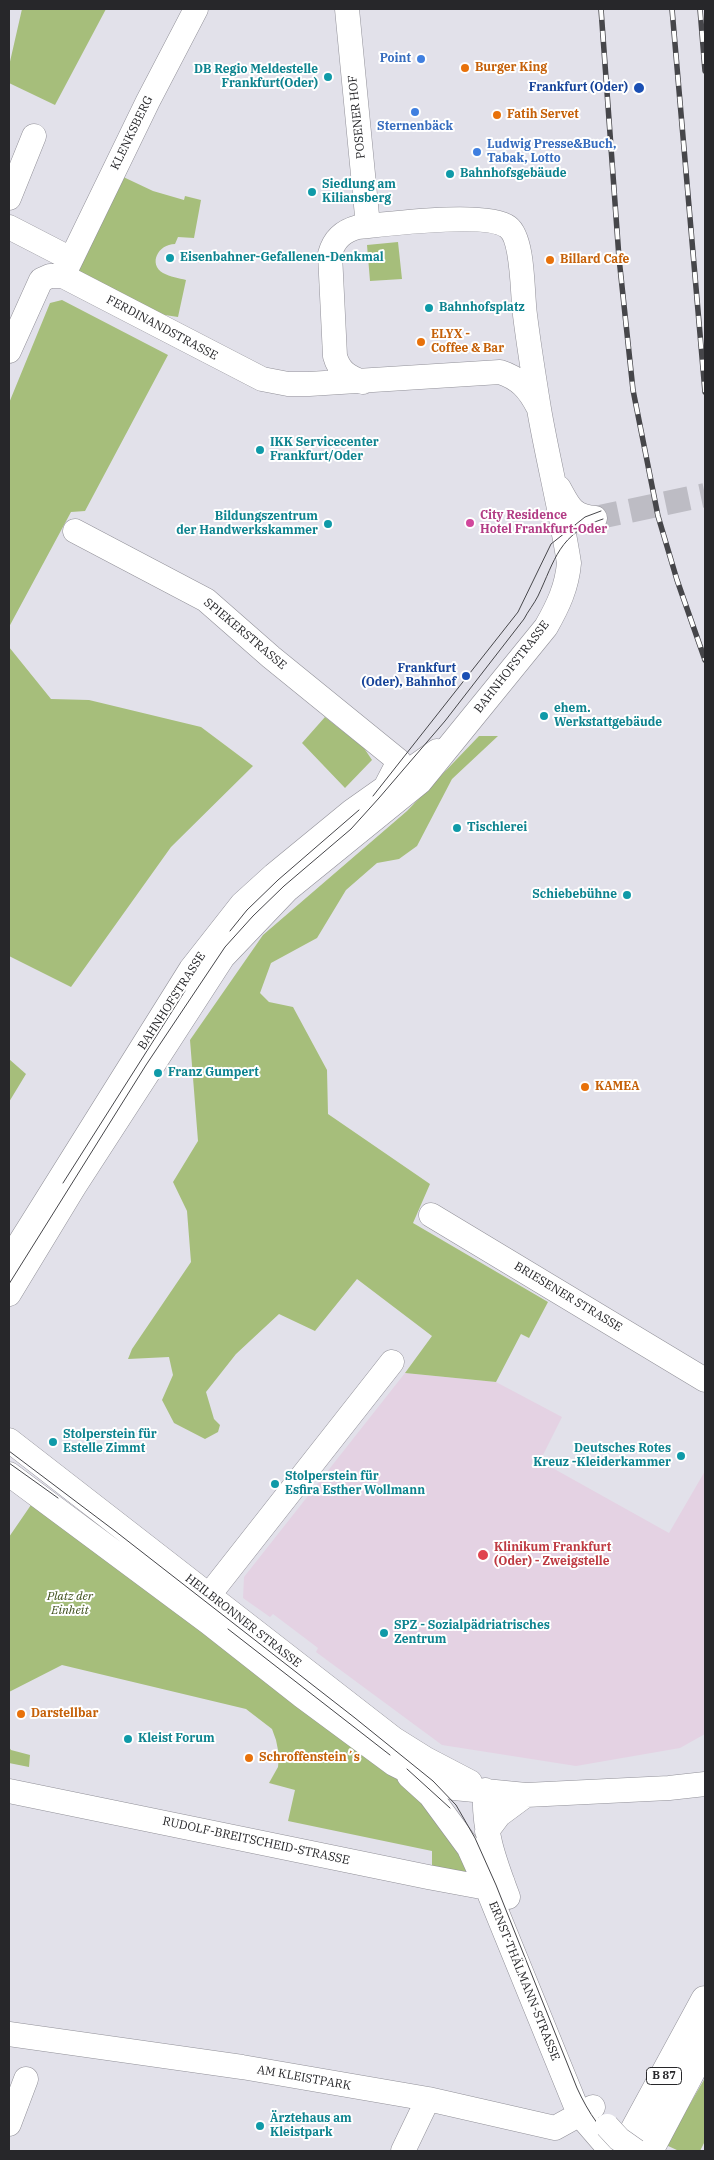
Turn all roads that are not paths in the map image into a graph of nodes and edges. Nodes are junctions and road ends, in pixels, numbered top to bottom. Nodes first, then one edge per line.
1 (196, 9) edge
2 (347, 9) edge
3 (34, 136) dead end
4 (9, 198) edge
5 (368, 226) junction
6 (9, 227) edge
7 (67, 268) junction
8 (9, 351) edge
9 (530, 381) junction
10 (363, 382) junction
11 (554, 480) junction
12 (75, 531) dead end
13 (569, 563) junction
14 (456, 739) junction
15 (399, 761) joint
16 (386, 785) junction
17 (363, 828) junction
18 (431, 1215) dead end
19 (9, 1260) edge
20 (9, 1294) edge
21 (392, 1362) dead end
22 (705, 1380) edge
23 (9, 1440) edge
24 (9, 1474) edge
25 (209, 1595) junction
26 (394, 1764) junction
27 (705, 1782) edge
28 (484, 1790) junction
29 (9, 1791) edge
30 (526, 1795) junction
31 (453, 1824) junction
32 (487, 1831) junction
33 (495, 1885) junction
34 (705, 2000) edge
35 (9, 2034) edge
36 (705, 2045) edge
37 (26, 2079) dead end
38 (428, 2099) junction
39 (586, 2111) junction
40 (9, 2124) edge
41 (605, 2138) edge
42 (403, 2151) edge
43 (623, 2151) edge
44 (636, 2151) edge
45 (649, 2151) edge

1 - 7 street, KLENKSBERG
2 - 5 street, POSENER HOF
3 - 4 street
5 - 9 street
5 - 10 street
6 - 7 street
7 - 8 street
7 - 10 street, FERDINANDSTRASSE
9 - 10 street
9 - 11 street
11 - 13 street, BAHNHOFSTRASSE
11 - 13 street, BAHNHOFSTRASSE
12 - 15 street, SPIEKERSTRASSE
13 - 14 street, BAHNHOFSTRASSE
14 - 16 street, BAHNHOFSTRASSE
14 - 17 street, BAHNHOFSTRASSE
15 - 16 street, BAHNHOFSTRASSE
16 - 17 street, BAHNHOFSTRASSE
16 - 19 street, BAHNHOFSTRASSE
17 - 20 street, BAHNHOFSTRASSE
18 - 22 street, BRIESENER STRASSE
21 - 25 street
23 - 25 street, HEILBRONNER STRASSE
24 - 26 street, HEILBRONNER STRASSE
25 - 28 street, HEILBRONNER STRASSE
26 - 28 street, HEILBRONNER STRASSE
26 - 31 street, ERNST-THÄLMANN-STRASSE
27 - 30 street, HEILBRONNER STRASSE
28 - 30 street, HEILBRONNER STRASSE
28 - 31 street
28 - 32 street, ERNST-THÄLMANN-STRASSE
29 - 33 street, RUDOLF-BREITSCHEID-STRASSE
30 - 32 street
31 - 33 street, ERNST-THÄLMANN-STRASSE
32 - 33 street, ERNST-THÄLMANN-STRASSE
33 - 39 street, ERNST-THÄLMANN-STRASSE
34 - 43 main road, B 87
35 - 38 street, AM KLEISTPARK
36 - 45 main road, B 87
37 - 40 street
38 - 39 street, AM KLEISTPARK
38 - 42 street
39 - 41 street, ERNST-THÄLMANN-STRASSE
41 - 44 street, ERNST-THÄLMANN-STRASSE, bridge

